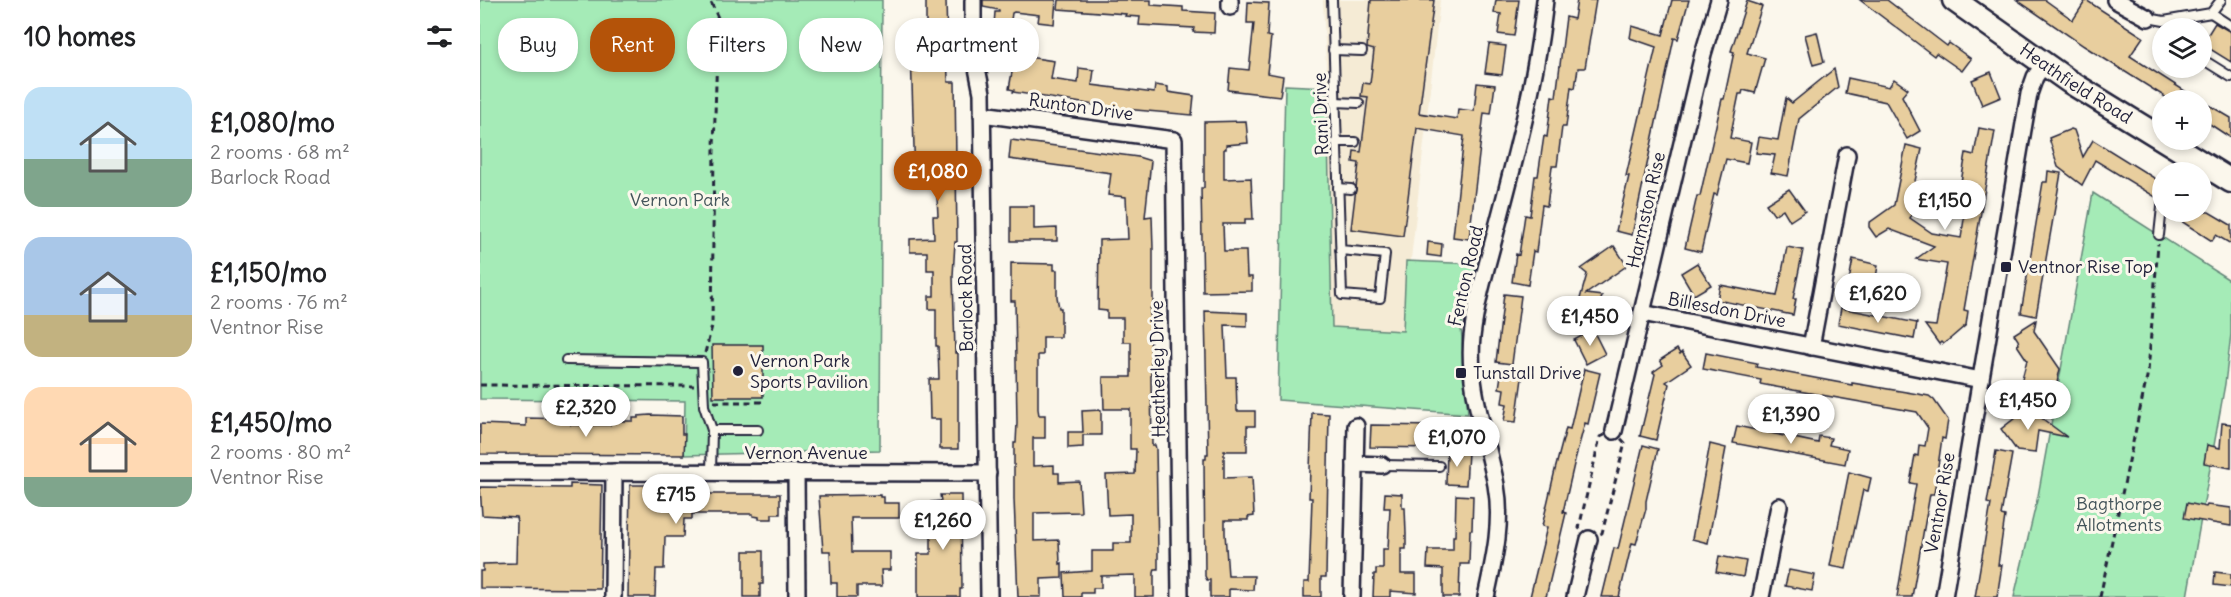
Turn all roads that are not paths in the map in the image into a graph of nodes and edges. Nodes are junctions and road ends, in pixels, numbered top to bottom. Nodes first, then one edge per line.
1 (973, 0) edge
2 (1332, 0) edge
3 (1545, 0) edge
4 (1719, 0) edge
5 (1954, 0) edge
6 (2221, 0) edge
7 (2118, 1) edge
8 (2211, 14) junction
9 (2152, 18) edge
10 (2185, 18) edge
11 (2231, 26) edge
12 (1333, 50) junction
13 (1362, 51) dead end
14 (2044, 64) junction
15 (2212, 65) edge
16 (2231, 77) edge
17 (1335, 102) junction
18 (1359, 103) dead end
19 (982, 114) junction
20 (1174, 140) joint
21 (1336, 142) junction
22 (1355, 142) dead end
23 (1847, 155) dead end
24 (2181, 162) edge
25 (2212, 175) edge
26 (2231, 182) edge
27 (1338, 188) junction
28 (1351, 189) dead end
29 (2160, 222) edge
30 (2159, 235) road end
31 (1340, 250) junction
32 (1642, 313) junction
33 (1811, 346) junction
34 (566, 360) dead end
35 (1981, 380) junction
36 (1356, 426) dead end
37 (712, 430) junction
38 (758, 430) dead end
39 (1614, 431) road end
40 (1355, 464) junction
41 (1382, 465) joint
42 (1439, 466) dead end
43 (480, 472) edge
44 (614, 472) junction
45 (711, 472) junction
46 (796, 472) junction
47 (988, 473) junction
48 (1779, 506) dead end
49 (1589, 539) road end
50 (613, 597) edge
51 (797, 597) edge
52 (989, 597) edge
53 (1180, 597) edge
54 (1352, 597) edge
55 (1486, 597) edge
56 (1575, 597) edge
57 (1761, 597) edge
58 (1944, 597) edge

1 - 19 street, Barlock Road
2 - 12 lane, Rani Drive
3 - 55 street, Fenton Road
4 - 32 street, Harmston Rise
5 - 14 main road, Heathfield Road
6 - 8 lane
7 - 9 street
8 - 10 lane
8 - 11 lane
12 - 13 lane
12 - 17 lane, Rani Drive
14 - 24 main road, Heathfield Road
14 - 35 street, Ventnor Rise
15 - 16 lane
17 - 18 lane
17 - 21 lane, Rani Drive
19 - 20 street, Runton Drive
19 - 47 street, Barlock Road
20 - 53 street, Heatherley Drive
21 - 22 lane
21 - 27 lane, Rani Drive
23 - 33 street
25 - 26 main road, Heathfield Road
27 - 28 lane
27 - 31 lane, Rani Drive
29 - 30 lane
31 - 31 lane, Rani Drive
32 - 33 street, Billesdon Drive
32 - 39 street, Harmston Rise
33 - 35 street, Billesdon Drive
34 - 37 lane
35 - 58 street, Ventnor Rise
36 - 40 street
37 - 38 lane
37 - 45 lane
40 - 41 street
40 - 54 street
41 - 42 lane
43 - 44 street, Vernon Avenue
44 - 45 street, Vernon Avenue
44 - 50 street
45 - 46 street, Vernon Avenue
46 - 47 street, Vernon Avenue
46 - 51 street
47 - 52 street, Barlock Road
48 - 57 street
49 - 56 street

